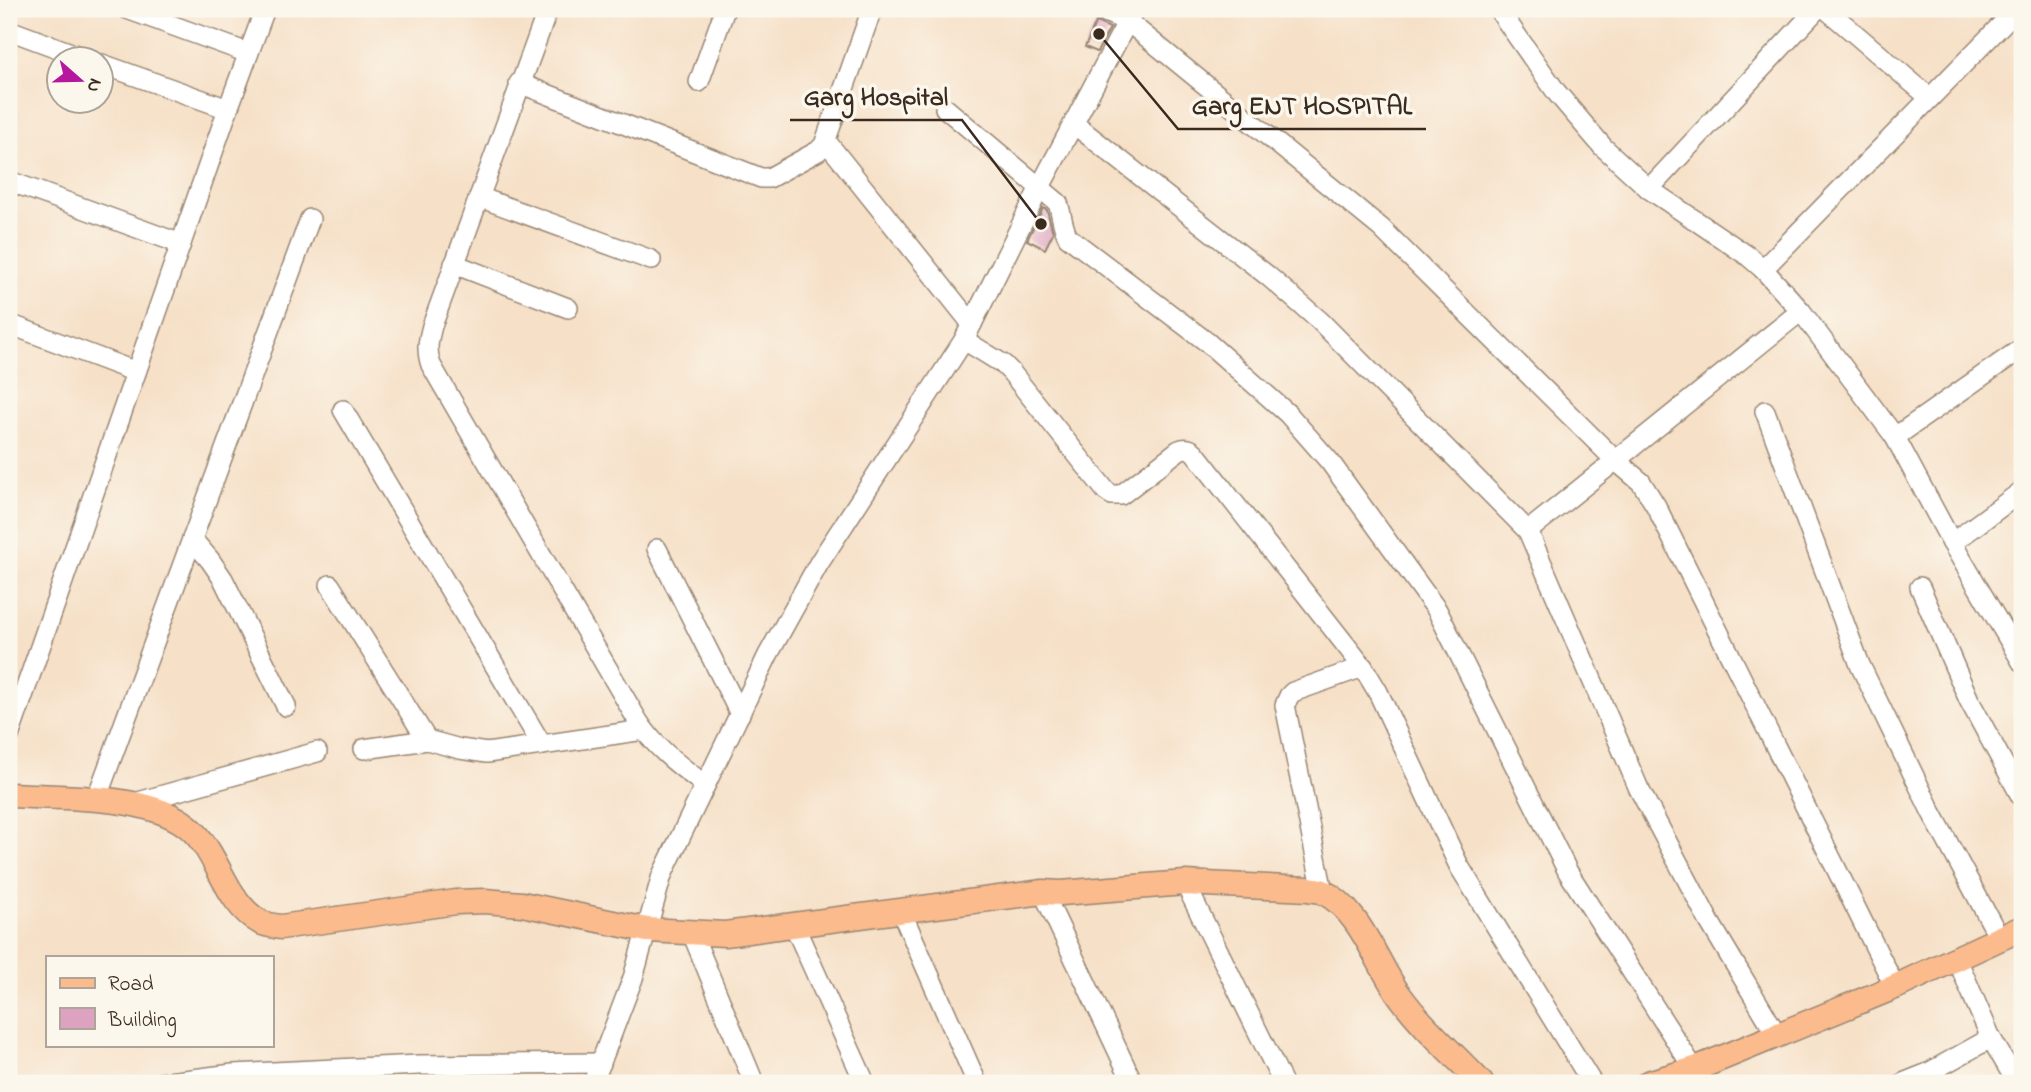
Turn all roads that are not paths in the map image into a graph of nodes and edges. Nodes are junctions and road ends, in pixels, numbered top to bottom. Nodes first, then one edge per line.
1 (127, 9) edge
2 (265, 9) edge
3 (548, 9) edge
4 (725, 9) edge
5 (872, 9) edge
6 (1097, 9) edge
7 (1498, 9) edge
8 (1818, 9) edge
9 (1826, 9) edge
10 (2017, 9) edge
11 (1130, 15) edge
12 (9, 30) edge
13 (52, 46) edge
14 (248, 53) junction
15 (116, 69) edge
16 (699, 82) dead end
17 (519, 83) junction
18 (1930, 98) junction
19 (945, 108) dead end
20 (228, 109) junction
21 (1074, 124) junction
22 (827, 141) junction
23 (9, 181) edge
24 (1040, 187) junction
25 (1649, 189) junction
26 (479, 197) junction
27 (310, 219) dead end
28 (181, 244) junction
29 (651, 260) dead end
30 (454, 264) junction
31 (1763, 269) junction
32 (568, 308) dead end
33 (1801, 311) junction
34 (9, 324) edge
35 (968, 332) junction
36 (2022, 348) edge
37 (136, 372) junction
38 (343, 410) dead end
39 (1765, 411) dead end
40 (1895, 436) junction
41 (1615, 460) junction
42 (2022, 491) edge
43 (1528, 531) junction
44 (192, 539) junction
45 (1952, 543) junction
46 (657, 549) dead end
47 (330, 585) dead end
48 (1920, 587) dead end
49 (2022, 662) edge
50 (1363, 667) junction
51 (286, 706) dead end
52 (740, 713) junction
53 (643, 730) junction
54 (9, 736) edge
55 (426, 740) junction
56 (542, 745) junction
57 (363, 749) dead end
58 (317, 752) dead end
59 (705, 785) junction
60 (9, 795) edge
61 (2022, 797) edge
62 (96, 800) junction
63 (131, 804) junction
64 (1185, 883) junction
65 (1043, 892) junction
66 (1323, 892) junction
67 (901, 911) junction
68 (794, 925) junction
69 (647, 930) junction
70 (692, 933) junction
71 (2011, 934) edge
72 (1957, 959) junction
73 (1895, 987) junction
74 (1777, 1035) junction
75 (1991, 1038) junction
76 (601, 1063) junction
77 (1699, 1076) edge
78 (160, 1083) edge
79 (593, 1083) edge
80 (754, 1083) edge
81 (865, 1083) edge
82 (977, 1083) edge
83 (1133, 1083) edge
84 (1283, 1083) edge
85 (1481, 1083) edge
86 (1592, 1083) edge
87 (1648, 1083) edge
88 (1903, 1083) edge
89 (2017, 1083) edge

1 - 14 street
2 - 14 street
3 - 17 street
4 - 16 street
5 - 22 street
6 - 11 street
7 - 25 street
8 - 25 street
9 - 18 street
10 - 18 street
11 - 21 street
11 - 41 street
12 - 13 street
14 - 20 street
15 - 20 street
17 - 22 street
17 - 26 street
18 - 31 street
19 - 24 street
20 - 28 street
21 - 24 street
21 - 43 street
22 - 35 street
23 - 28 street
24 - 35 street
24 - 77 street
25 - 31 street
26 - 29 street
26 - 30 street
27 - 44 street
28 - 37 street
30 - 32 street
30 - 53 street
31 - 33 street
33 - 40 street
33 - 41 street
34 - 37 street
35 - 50 street
35 - 52 street
36 - 40 street
37 - 54 street
38 - 56 street
39 - 71 street
40 - 45 street
41 - 43 street
41 - 73 street
42 - 45 street
43 - 74 street
44 - 51 street
44 - 62 street
45 - 49 street
46 - 52 street
47 - 55 street
48 - 61 street
50 - 66 street
50 - 86 street
52 - 59 street
53 - 56 street
53 - 59 street
55 - 56 street
55 - 57 street
58 - 63 street
59 - 69 street
60 - 62 main road
62 - 63 main road
63 - 69 main road
64 - 65 main road
64 - 66 main road
64 - 84 street
65 - 67 main road
65 - 83 street
66 - 85 main road
67 - 68 main road
67 - 82 street
68 - 70 main road
68 - 81 street
69 - 70 main road
69 - 76 street
70 - 80 street
71 - 72 main road
72 - 73 main road
72 - 75 street
73 - 74 main road
74 - 77 main road
75 - 88 street
75 - 89 street
76 - 78 street
76 - 79 street
77 - 87 main road

